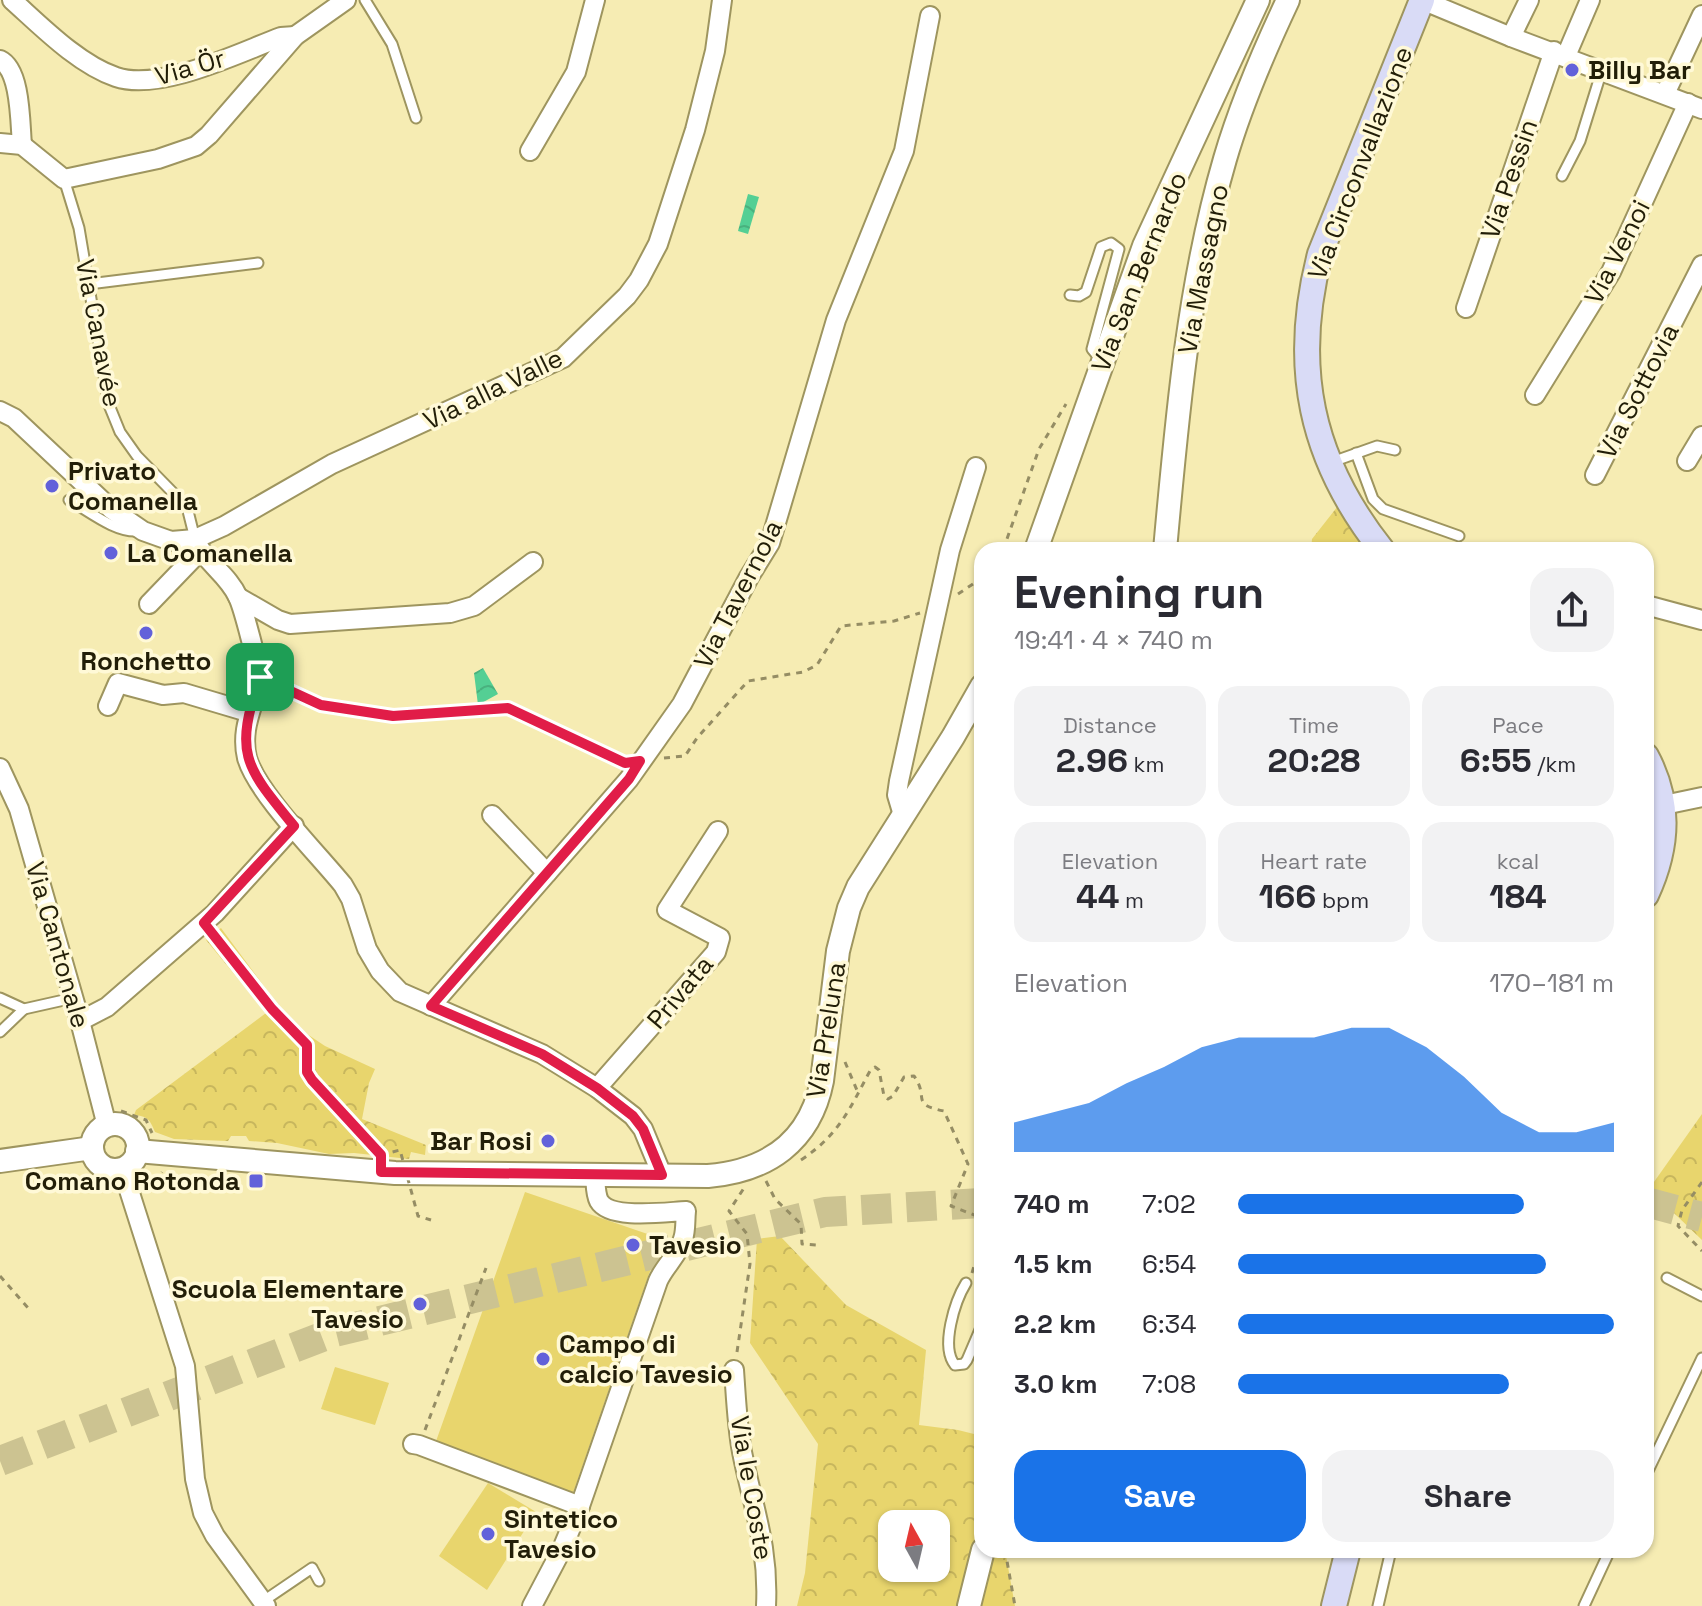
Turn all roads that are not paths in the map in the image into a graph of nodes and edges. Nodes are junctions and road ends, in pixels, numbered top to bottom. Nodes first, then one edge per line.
1 (12, 0) edge
2 (346, 0) edge
3 (365, 0) edge
4 (595, 0) edge
5 (722, 0) edge
6 (1258, 0) edge
7 (1288, 0) edge
8 (1422, 0) edge
9 (1529, 0) edge
10 (1590, 0) edge
11 (1702, 15) edge
12 (930, 16) dead end
13 (295, 36) junction
14 (1511, 37) junction
15 (1560, 54) junction
16 (0, 60) edge
17 (1602, 70) junction
18 (1665, 94) junction
19 (1695, 106) edge
20 (416, 118) dead end
21 (0, 143) edge
22 (22, 145) junction
23 (530, 151) dead end
24 (1562, 176) dead end
25 (64, 179) junction
26 (258, 263) dead end
27 (1702, 265) edge
28 (89, 284) junction
29 (1070, 295) dead end
30 (1466, 308) dead end
31 (1102, 361) junction
32 (1535, 395) dead end
33 (0, 411) edge
34 (1702, 436) edge
35 (1395, 450) dead end
36 (1356, 453) junction
37 (1687, 461) dead end
38 (1329, 463) junction
39 (976, 467) dead end
40 (1595, 475) dead end
41 (69, 500) dead end
42 (143, 531) junction
43 (1459, 536) dead end
44 (1039, 542) edge
45 (1166, 542) edge
46 (1376, 542) edge
47 (197, 545) junction
48 (533, 562) dead end
49 (238, 597) junction
50 (149, 604) dead end
51 (1654, 607) edge
52 (1702, 620) edge
53 (974, 700) edge
54 (108, 706) dead end
55 (248, 712) junction
56 (0, 768) edge
57 (1654, 774) edge
58 (1702, 797) edge
59 (1664, 805) junction
60 (492, 815) dead end
61 (903, 815) junction
62 (294, 826) junction
63 (718, 831) dead end
64 (547, 873) junction
65 (1654, 873) edge
66 (0, 998) edge
67 (74, 998) junction
68 (431, 1006) junction
69 (24, 1009) junction
70 (80, 1021) junction
71 (0, 1032) edge
72 (597, 1088) junction
73 (107, 1126) junction
74 (92, 1148) junction
75 (137, 1151) junction
76 (0, 1161) edge
77 (122, 1168) junction
78 (595, 1175) junction
79 (662, 1175) junction
80 (1667, 1278) dead end
81 (966, 1283) road end
82 (1702, 1296) edge
83 (974, 1344) edge
84 (1702, 1358) edge
85 (734, 1370) road end
86 (416, 1444) road end
87 (1654, 1458) edge
88 (580, 1506) junction
89 (981, 1558) edge
90 (1346, 1558) edge
91 (1389, 1558) edge
92 (1606, 1558) edge
93 (319, 1581) dead end
94 (264, 1604) edge
95 (532, 1606) edge
96 (766, 1606) edge
97 (969, 1606) edge
98 (1334, 1606) edge
99 (1378, 1606) edge
100 (1584, 1606) edge

1 - 13 street, Via Ör
2 - 13 street
3 - 20 lane
4 - 23 street
5 - 47 street, Via alla Valle
6 - 31 street, Via San Bernardo
7 - 45 street, Via Massagno
8 - 14 street
8 - 38 main road, Via Circonvallazione
9 - 14 street
10 - 15 street, Via Pessin
11 - 18 street
12 - 64 street, Via Tavernola
13 - 25 street
14 - 15 street
15 - 17 street
15 - 30 street, Via Pessin
16 - 22 street
17 - 18 street
17 - 24 lane
18 - 19 street
19 - 32 street, Via Venoi
21 - 22 street
22 - 25 street
25 - 28 lane, Via Canavée
26 - 28 lane
27 - 40 street, Via Sottovia
28 - 47 lane, Via Canavée
29 - 31 lane
31 - 44 street, Via San Bernardo
33 - 42 street
34 - 37 street
35 - 36 lane
36 - 38 lane
36 - 43 lane
38 - 46 main road, Via Circonvallazione
39 - 61 street
41 - 42 lane
42 - 47 street
47 - 49 street
47 - 50 street
48 - 49 street
49 - 55 street
51 - 52 street
53 - 61 street
54 - 55 street
55 - 62 street
56 - 67 street, Via Cantonale
57 - 59 main road
58 - 59 street
59 - 65 main road
60 - 64 street
61 - 79 street, Via Preluna
62 - 68 street
62 - 70 street
63 - 72 street, Privata
64 - 68 street, Via Tavernola
66 - 69 lane
67 - 69 lane
67 - 70 street, Via Cantonale
68 - 72 street
69 - 71 lane
70 - 73 street, Via Cantonale
72 - 79 street
73 - 74 street
73 - 75 street
74 - 76 street
74 - 77 street
75 - 77 street
75 - 78 street, Via Preluna
77 - 94 street
78 - 79 street, Via Preluna
78 - 88 street
80 - 82 lane
81 - 83 lane
84 - 87 lane
85 - 96 street, Via le Coste
86 - 88 street
88 - 95 street
89 - 97 street
90 - 98 main road
91 - 99 lane
92 - 100 lane
93 - 94 lane

